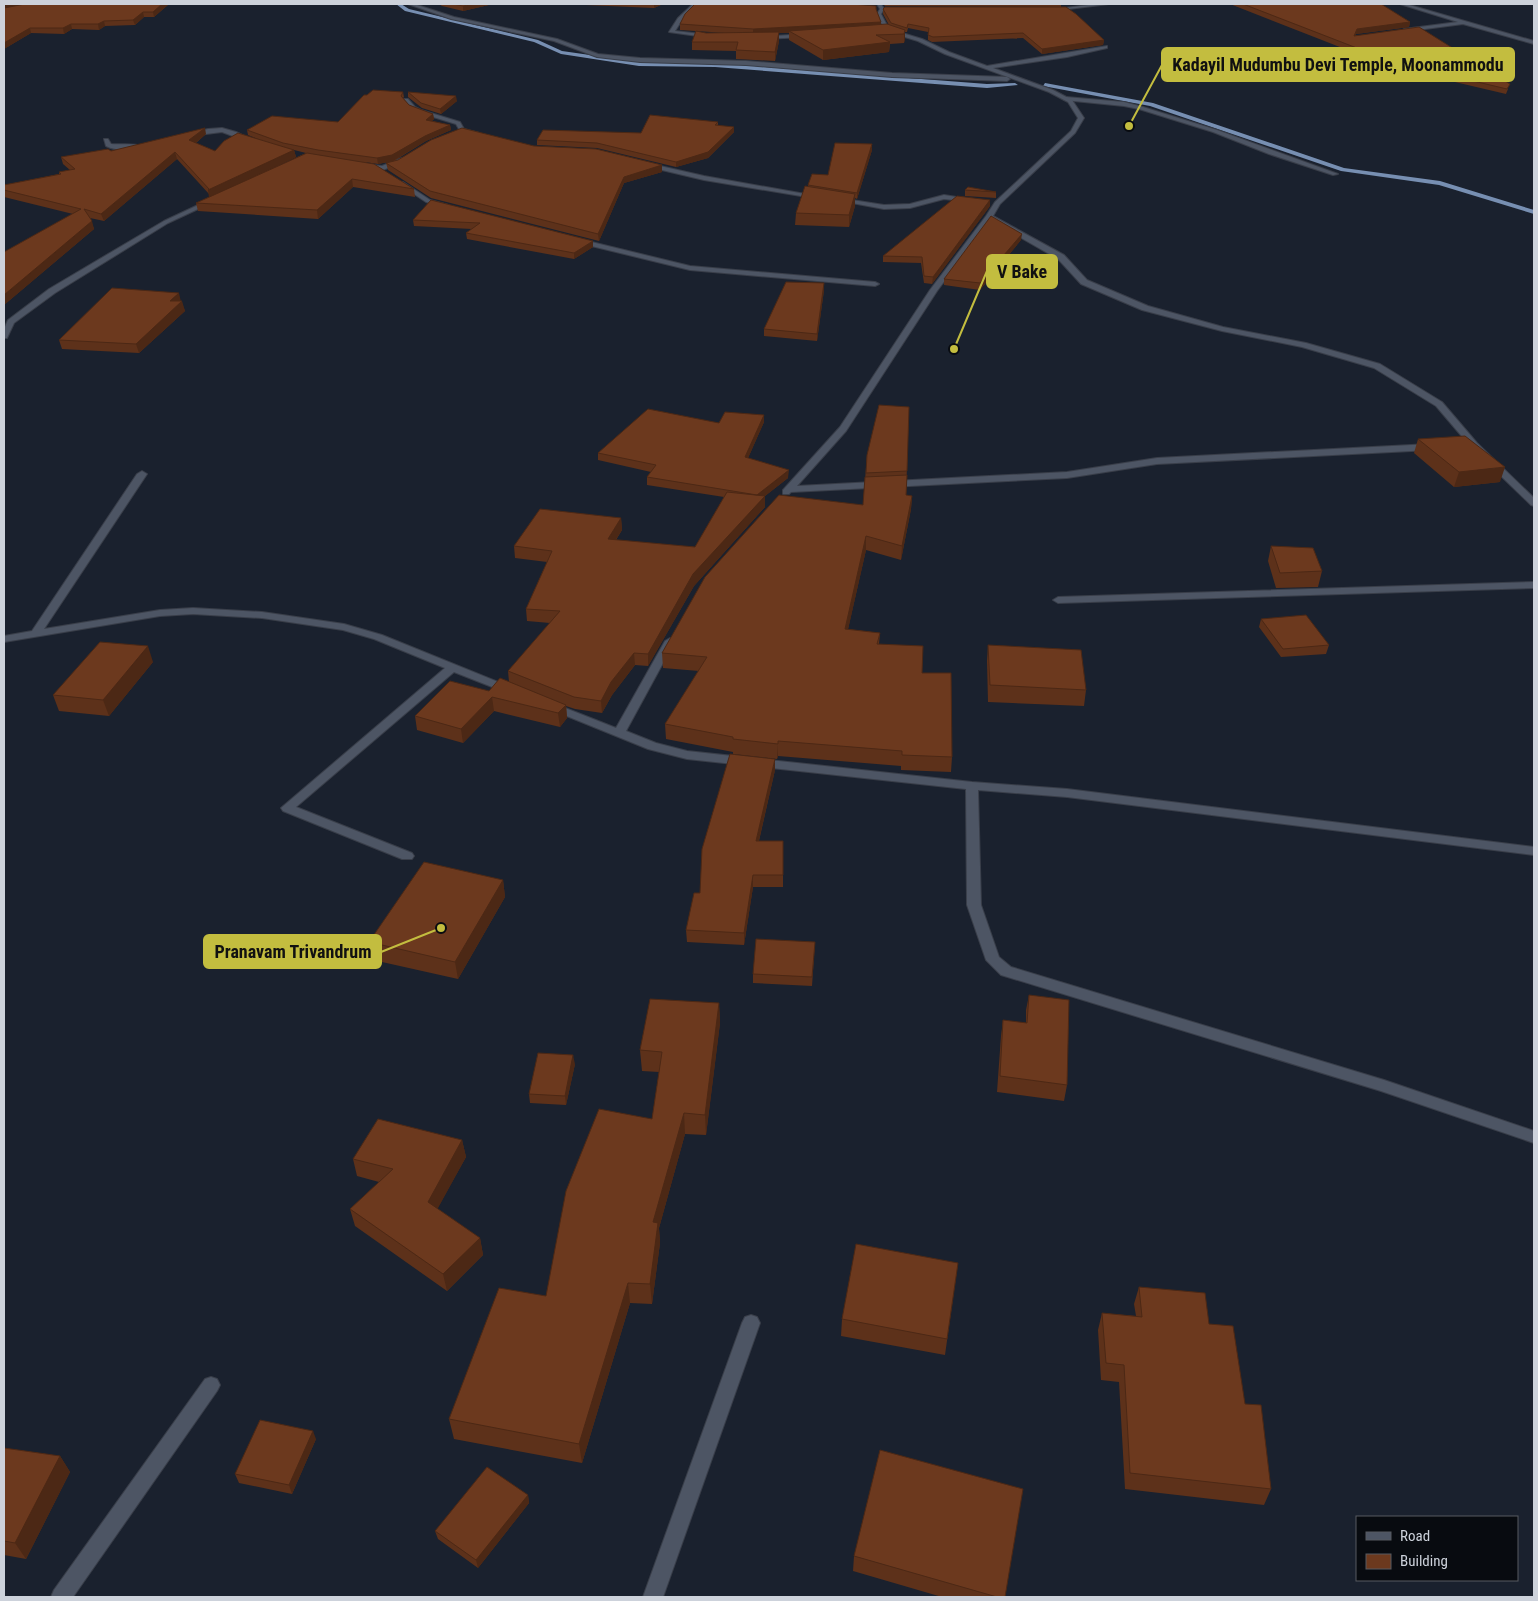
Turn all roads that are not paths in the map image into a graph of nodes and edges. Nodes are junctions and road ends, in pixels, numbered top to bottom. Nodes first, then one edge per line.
1 (410, 4) edge
2 (696, 4) edge
3 (1107, 4) edge
4 (1402, 4) edge
5 (878, 7) edge
6 (892, 9) edge
7 (1048, 10) edge
8 (1466, 22) junction
9 (888, 30) junction
10 (878, 31) edge
11 (1393, 33) edge
12 (812, 35) edge
13 (716, 37) edge
14 (754, 37) edge
15 (1534, 43) edge
16 (1105, 47) edge
17 (985, 67) junction
18 (1018, 80) junction
19 (1066, 99) junction
20 (406, 100) edge
21 (462, 130) junction
22 (454, 134) edge
23 (184, 136) edge
24 (487, 136) edge
25 (106, 140) dead end
26 (259, 144) edge
27 (142, 145) edge
28 (404, 159) edge
29 (641, 164) edge
30 (359, 165) edge
31 (378, 168) junction
32 (386, 173) edge
33 (1335, 174) dead end
34 (395, 179) edge
35 (218, 198) edge
36 (978, 201) edge
37 (987, 202) edge
38 (997, 203) junction
39 (456, 208) edge
40 (989, 217) junction
41 (571, 238) edge
42 (875, 284) dead end
43 (4, 336) edge
44 (1444, 447) edge
45 (142, 474) dead end
46 (789, 489) junction
47 (776, 503) edge
48 (1534, 503) edge
49 (1534, 585) edge
50 (1058, 600) dead end
51 (676, 631) edge
52 (37, 632) junction
53 (4, 639) edge
54 (453, 668) junction
55 (517, 693) edge
56 (536, 700) edge
57 (619, 733) junction
58 (972, 786) junction
59 (1534, 851) edge
60 (407, 856) dead end
61 (1534, 1137) edge
62 (751, 1322) dead end
63 (211, 1385) dead end
64 (61, 1597) edge
65 (653, 1597) edge

1 - 18 street
2 - 13 street
3 - 7 street
4 - 8 street
5 - 6 street
5 - 9 street
8 - 11 street
8 - 15 street
9 - 10 street
9 - 17 street
12 - 14 street
16 - 17 street
17 - 18 street
18 - 19 street
19 - 33 street
19 - 38 street
20 - 21 street
21 - 22 street
21 - 24 street
23 - 26 street
25 - 27 street
28 - 31 street
29 - 36 street
30 - 31 street
31 - 32 street
34 - 39 street
35 - 43 street
37 - 38 street
38 - 40 street
40 - 46 street
40 - 48 street
41 - 42 street
44 - 46 street
45 - 52 street
46 - 47 street
49 - 50 street
51 - 57 street
52 - 53 street
52 - 54 street
54 - 55 street
54 - 60 street
56 - 57 street
57 - 58 street
58 - 59 street
58 - 61 street
62 - 65 street
63 - 64 street

